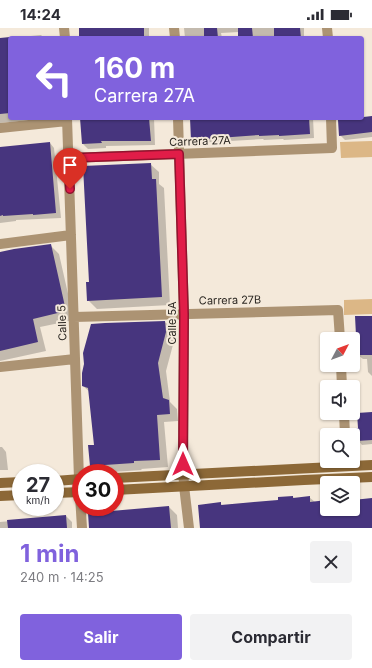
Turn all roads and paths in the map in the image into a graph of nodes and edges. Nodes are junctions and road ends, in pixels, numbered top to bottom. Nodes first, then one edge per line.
1 (60, 120) edge
2 (67, 120) edge
3 (178, 120) edge
4 (331, 120) edge
5 (0, 128) edge
6 (179, 154) junction
7 (68, 158) junction
8 (71, 235) junction
9 (0, 244) edge
10 (184, 314) junction
11 (74, 317) junction
12 (340, 332) edge
13 (75, 359) junction
14 (0, 367) edge
15 (79, 464) edge
16 (360, 464) edge
17 (320, 465) edge
18 (372, 465) edge
19 (184, 474) junction
20 (124, 477) edge
21 (372, 478) edge
22 (12, 483) edge
23 (0, 484) edge
24 (184, 486) junction
25 (124, 489) edge
26 (12, 495) edge
27 (0, 496) edge
28 (81, 516) edge
29 (82, 528) edge
30 (189, 528) edge

1 - 5 street
2 - 7 street, Calle 5
3 - 6 street, Calle 5A
4 - 6 street, Carrera 27A
6 - 7 street, Carrera 27A
6 - 10 street, Calle 5A
7 - 8 street, Calle 5
8 - 9 street
8 - 11 street, Calle 5
10 - 11 street, Carrera 27B
10 - 12 street, Carrera 27B
10 - 19 street, Calle 5A
11 - 13 street, Calle 5
13 - 14 street
13 - 15 street, Calle 5
16 - 18 main road
17 - 19 main road
19 - 20 main road
19 - 24 street, Calle 5A
21 - 24 main road
22 - 23 main road
24 - 25 main road
24 - 30 street, Calle 5A
26 - 27 main road
28 - 29 street, Calle 5

